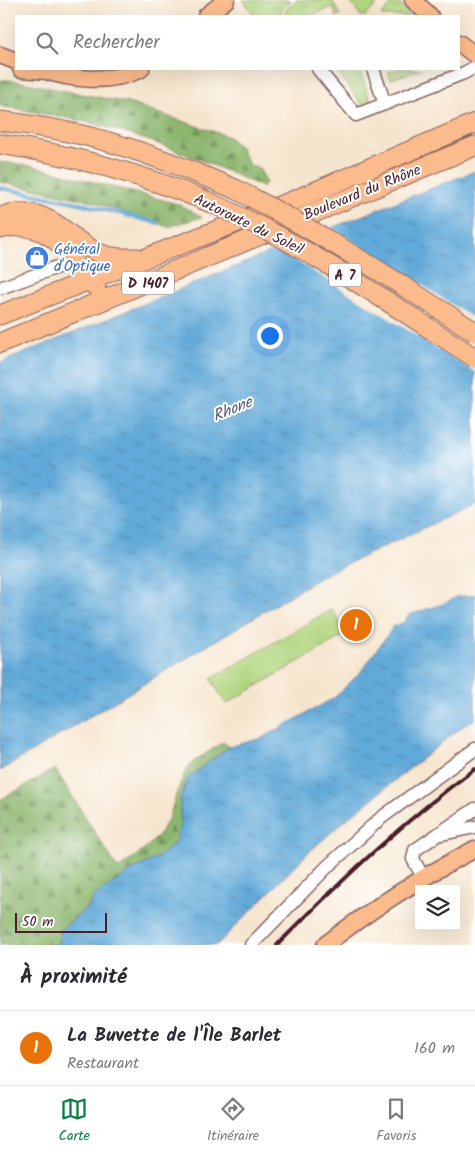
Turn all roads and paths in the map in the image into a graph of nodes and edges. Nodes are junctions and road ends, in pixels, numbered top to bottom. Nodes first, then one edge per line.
1 (226, 0) edge
2 (413, 0) edge
3 (207, 15) edge
4 (429, 15) edge
5 (460, 44) edge
6 (0, 55) edge
7 (475, 55) edge
8 (15, 60) edge
9 (0, 67) edge
10 (475, 67) edge
11 (15, 68) edge
12 (43, 70) edge
13 (138, 70) edge
14 (319, 70) edge
15 (373, 70) edge
16 (385, 104) junction
17 (0, 121) edge
18 (475, 123) edge
19 (0, 144) edge
20 (475, 146) edge
21 (0, 218) edge
22 (294, 220) junction
23 (0, 229) edge
24 (74, 237) junction
25 (144, 258) junction
26 (60, 266) dead end
27 (86, 280) junction
28 (0, 288) edge
29 (0, 316) edge
30 (0, 328) edge
31 (475, 332) edge
32 (0, 343) edge
33 (475, 358) edge
34 (473, 754) edge
35 (475, 809) edge
36 (475, 827) edge
37 (437, 834) junction
38 (475, 850) edge
39 (423, 878) junction
40 (251, 945) edge
41 (325, 945) edge

1 - 3 main road
2 - 4 main road
5 - 7 main road
6 - 8 main road
9 - 11 main road
10 - 16 lane
12 - 13 main road
14 - 16 lane
15 - 16 lane
17 - 31 highway, Autoroute du Soleil / A 7, bridge
18 - 25 highway, Boulevard du Rhône / D 1407
19 - 33 highway, Autoroute du Soleil / A 7, bridge
20 - 22 highway, Boulevard du Rhône / D 1407
21 - 24 highway
22 - 27 highway
22 - 32 highway, Boulevard du Rhône / D 1407
23 - 27 highway
24 - 25 highway
24 - 27 highway
25 - 27 highway, Boulevard du Rhône / D 1407
26 - 28 lane
27 - 29 highway, Boulevard du Rhône / D 1407
27 - 30 highway
34 - 40 lane
35 - 37 lane
36 - 37 lane
37 - 39 lane
38 - 39 main road
39 - 41 main road

